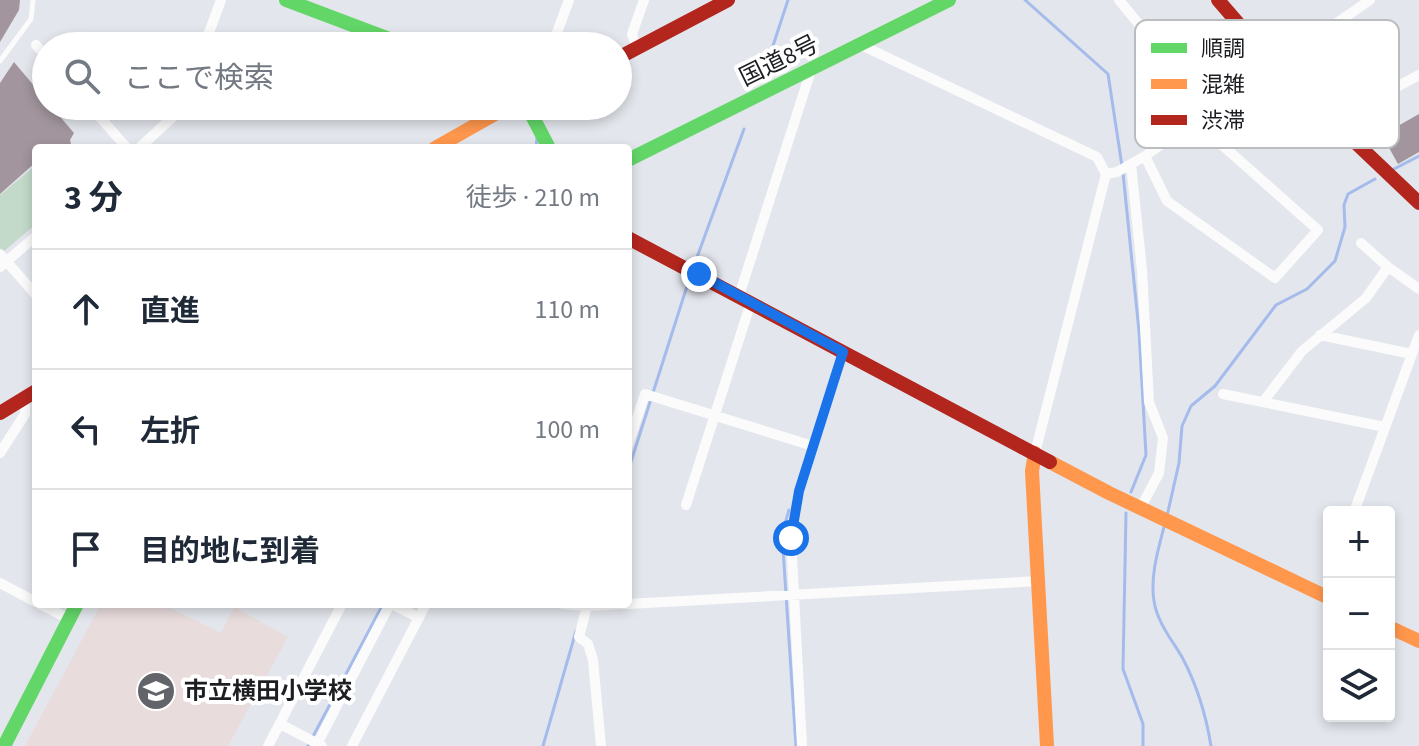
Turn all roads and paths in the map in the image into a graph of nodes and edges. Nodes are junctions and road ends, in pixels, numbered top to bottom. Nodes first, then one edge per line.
1 (33, 0) edge
2 (221, 0) edge
3 (286, 0) edge
4 (569, 0) edge
5 (728, 0) edge
6 (949, 0) edge
7 (1119, 0) edge
8 (1218, 0) edge
9 (1370, 0) edge
10 (641, 1) edge
11 (711, 5) edge
12 (1135, 20) edge
13 (1235, 20) edge
14 (1341, 20) edge
15 (209, 32) edge
16 (371, 32) edge
17 (557, 32) edge
18 (861, 45) junction
19 (637, 49) junction
20 (632, 51) edge
21 (0, 61) edge
22 (811, 70) junction
23 (1419, 75) edge
24 (1399, 86) edge
25 (102, 120) edge
26 (170, 120) edge
27 (484, 120) edge
28 (534, 120) edge
29 (123, 144) edge
30 (144, 144) edge
31 (442, 144) edge
32 (547, 144) edge
33 (1156, 148) edge
34 (1225, 148) edge
35 (1361, 148) edge
36 (1145, 156) junction
37 (634, 157) edge
38 (1131, 164) junction
39 (1106, 174) junction
40 (1419, 203) edge
41 (32, 239) edge
42 (632, 240) edge
43 (1361, 243) dead end
44 (2, 261) edge
45 (1388, 267) junction
46 (1419, 289) edge
47 (32, 291) edge
48 (745, 299) junction
49 (1320, 335) junction
50 (1419, 335) edge
51 (843, 352) junction
52 (1412, 354) junction
53 (31, 394) edge
54 (1223, 394) dead end
55 (1263, 402) junction
56 (0, 413) edge
57 (715, 416) junction
58 (1385, 427) junction
59 (632, 433) edge
60 (813, 446) junction
61 (0, 453) edge
62 (1035, 453) junction
63 (686, 505) dead end
64 (1356, 506) edge
65 (1140, 509) junction
66 (1039, 581) junction
67 (0, 583) edge
68 (788, 595) junction
69 (1323, 595) edge
70 (32, 600) edge
71 (632, 604) edge
72 (48, 608) edge
73 (75, 608) edge
74 (340, 608) edge
75 (389, 608) edge
76 (399, 608) edge
77 (424, 608) edge
78 (582, 608) edge
79 (419, 618) junction
80 (69, 619) junction
81 (1395, 630) edge
82 (1419, 641) edge
83 (280, 724) junction
84 (318, 745) edge
85 (4, 746) edge
86 (268, 746) edge
87 (352, 746) edge
88 (601, 746) edge
89 (802, 746) edge
90 (1047, 746) edge

1 - 21 lane
2 - 15 street
3 - 16 main road
4 - 17 street
5 - 11 main road
6 - 18 main road, 国道8号
7 - 12 street
8 - 13 main road
9 - 14 street
10 - 19 street
11 - 19 main road
18 - 22 main road, 国道8号
18 - 39 street
19 - 20 main road
22 - 37 main road, 国道8号
22 - 48 street
23 - 24 street
25 - 29 street
26 - 30 street
27 - 31 main road
28 - 32 main road
33 - 36 street
34 - 36 street
35 - 40 main road
36 - 38 street
38 - 39 street
38 - 65 street
39 - 62 street
41 - 44 street
42 - 48 main road
43 - 45 street
44 - 47 street
45 - 46 street
45 - 49 street
48 - 51 main road
48 - 57 street
49 - 52 street
49 - 55 street
50 - 52 street
51 - 60 street
51 - 62 main road
52 - 58 street
53 - 56 main road
53 - 61 street
54 - 55 street
55 - 58 street
57 - 59 street
57 - 60 street
57 - 63 street
58 - 64 street
60 - 68 street
62 - 65 main road
62 - 66 main road
65 - 69 main road
66 - 68 street
66 - 90 main road
67 - 70 street
68 - 71 street
68 - 89 street
72 - 80 street
73 - 80 main road
74 - 83 street
75 - 84 street
76 - 79 street
77 - 79 street
78 - 88 street
79 - 87 street
80 - 85 main road
81 - 82 main road
83 - 84 street
83 - 86 street

